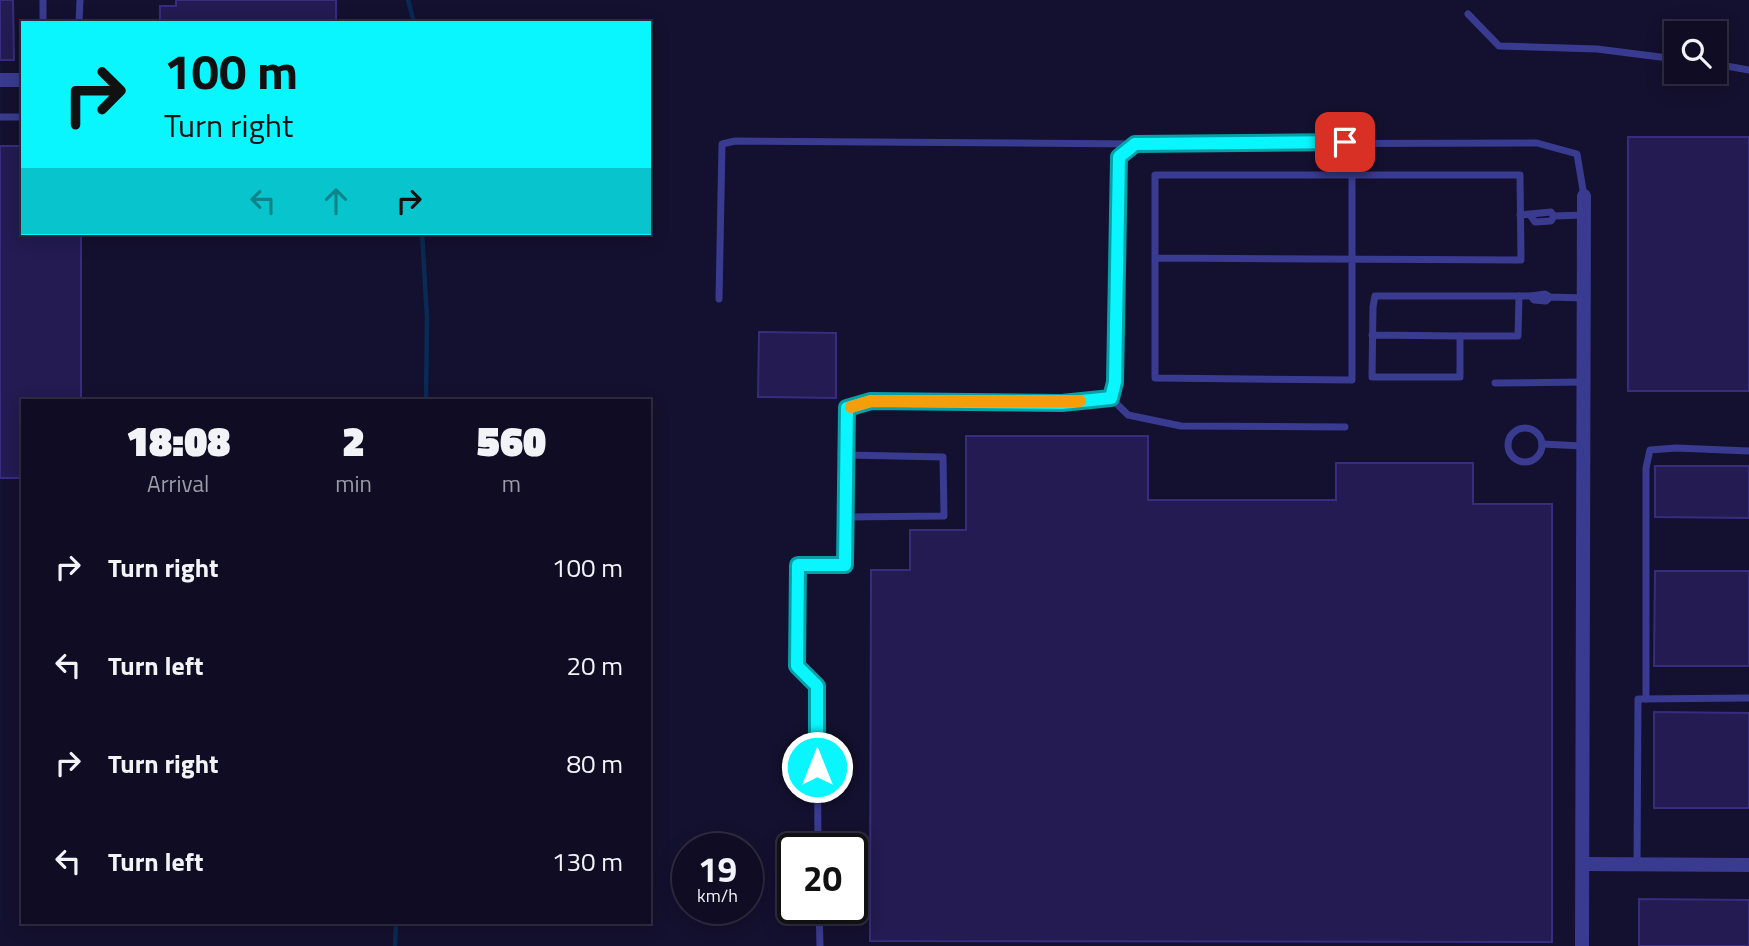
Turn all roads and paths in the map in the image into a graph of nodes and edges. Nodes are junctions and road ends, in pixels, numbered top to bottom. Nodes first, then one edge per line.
1 (43, 0) edge
2 (80, 0) edge
3 (1468, 14) dead end
4 (43, 21) edge
5 (79, 21) edge
6 (1664, 57) edge
7 (1727, 66) edge
8 (1749, 71) edge
9 (0, 80) edge
10 (21, 80) edge
11 (0, 117) edge
12 (21, 117) edge
13 (1135, 144) junction
14 (1352, 175) junction
15 (1584, 197) joint
16 (1520, 215) junction
17 (1584, 215) junction
18 (1155, 258) junction
19 (1351, 259) junction
20 (1519, 296) junction
21 (1584, 298) junction
22 (719, 299) dead end
23 (1372, 335) junction
24 (1460, 336) junction
25 (1584, 382) junction
26 (1495, 383) dead end
27 (1111, 398) junction
28 (1345, 427) dead end
29 (1542, 444) junction
30 (1584, 446) junction
31 (1749, 451) edge
32 (847, 456) junction
33 (847, 517) junction
34 (1749, 698) edge
35 (1646, 699) junction
36 (818, 833) edge
37 (1584, 864) junction
38 (1637, 864) junction
39 (1749, 865) edge
40 (819, 924) edge
41 (820, 946) edge
42 (1582, 946) edge

1 - 4 lane
2 - 5 lane
3 - 6 lane
7 - 8 lane
9 - 10 street
11 - 12 lane
13 - 15 lane
13 - 22 lane
13 - 27 lane
14 - 16 lane
14 - 18 lane
14 - 19 lane
15 - 17 street
16 - 17 lane
16 - 19 lane
17 - 21 street
18 - 19 lane
18 - 19 lane
20 - 21 lane
20 - 23 lane
20 - 24 lane
21 - 25 street
23 - 24 lane
23 - 24 lane
25 - 26 lane
25 - 30 street
27 - 28 lane
27 - 32 lane
29 - 29 lane
29 - 30 lane
30 - 37 street
31 - 35 lane
32 - 33 lane
32 - 33 lane
33 - 36 lane
34 - 35 lane
35 - 38 lane
37 - 38 street
37 - 42 street
38 - 39 street
40 - 41 lane

